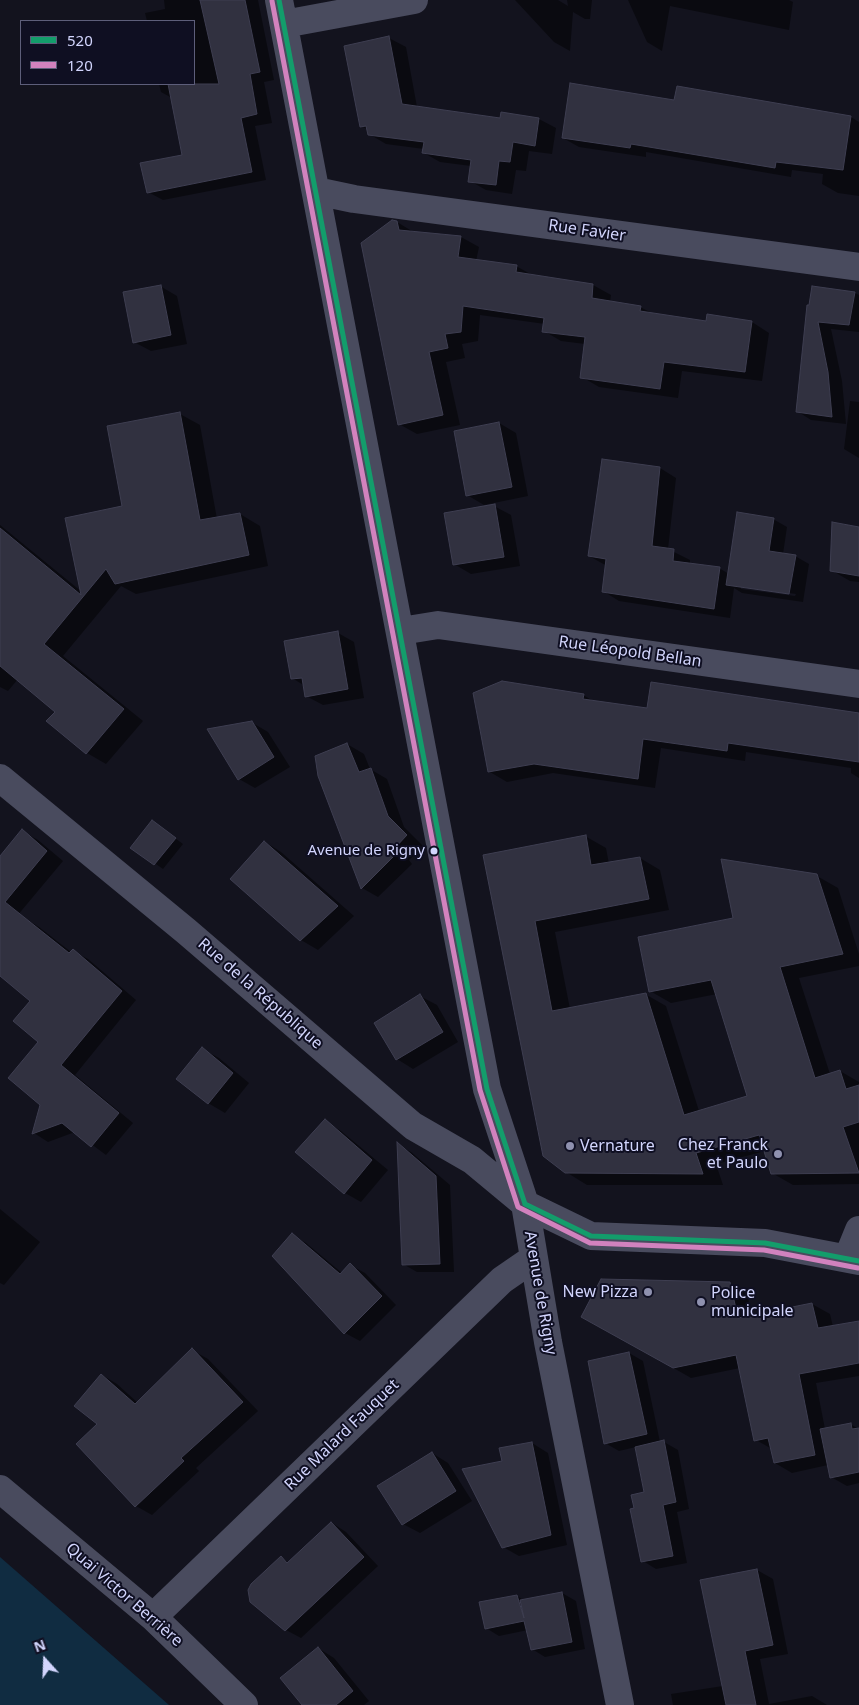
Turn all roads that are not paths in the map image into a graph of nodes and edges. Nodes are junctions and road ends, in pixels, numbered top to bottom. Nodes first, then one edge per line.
1 (414, 0) edge
2 (282, 12) edge
3 (316, 191) junction
4 (859, 267) edge
5 (401, 631) junction
6 (859, 684) edge
7 (0, 778) edge
8 (525, 1204) junction
9 (859, 1230) edge
10 (534, 1258) junction
11 (853, 1259) edge
12 (0, 1489) edge
13 (153, 1617) junction
14 (244, 1705) edge
15 (620, 1705) edge

1 - 2 street
2 - 3 street, Avenue de Rigny
3 - 4 street, Rue Favier
3 - 5 street, Avenue de Rigny
5 - 6 street, Rue Léopold Bellan
5 - 8 street, Avenue de Rigny
7 - 8 street, Rue de la République
8 - 10 street, Avenue de Rigny
8 - 11 street, Rue de la République
9 - 11 street
10 - 13 street, Rue Malard Fauquet
10 - 15 street, Avenue de Rigny
12 - 13 street, Quai Victor Berrière
13 - 14 street, Quai Victor Berrière

